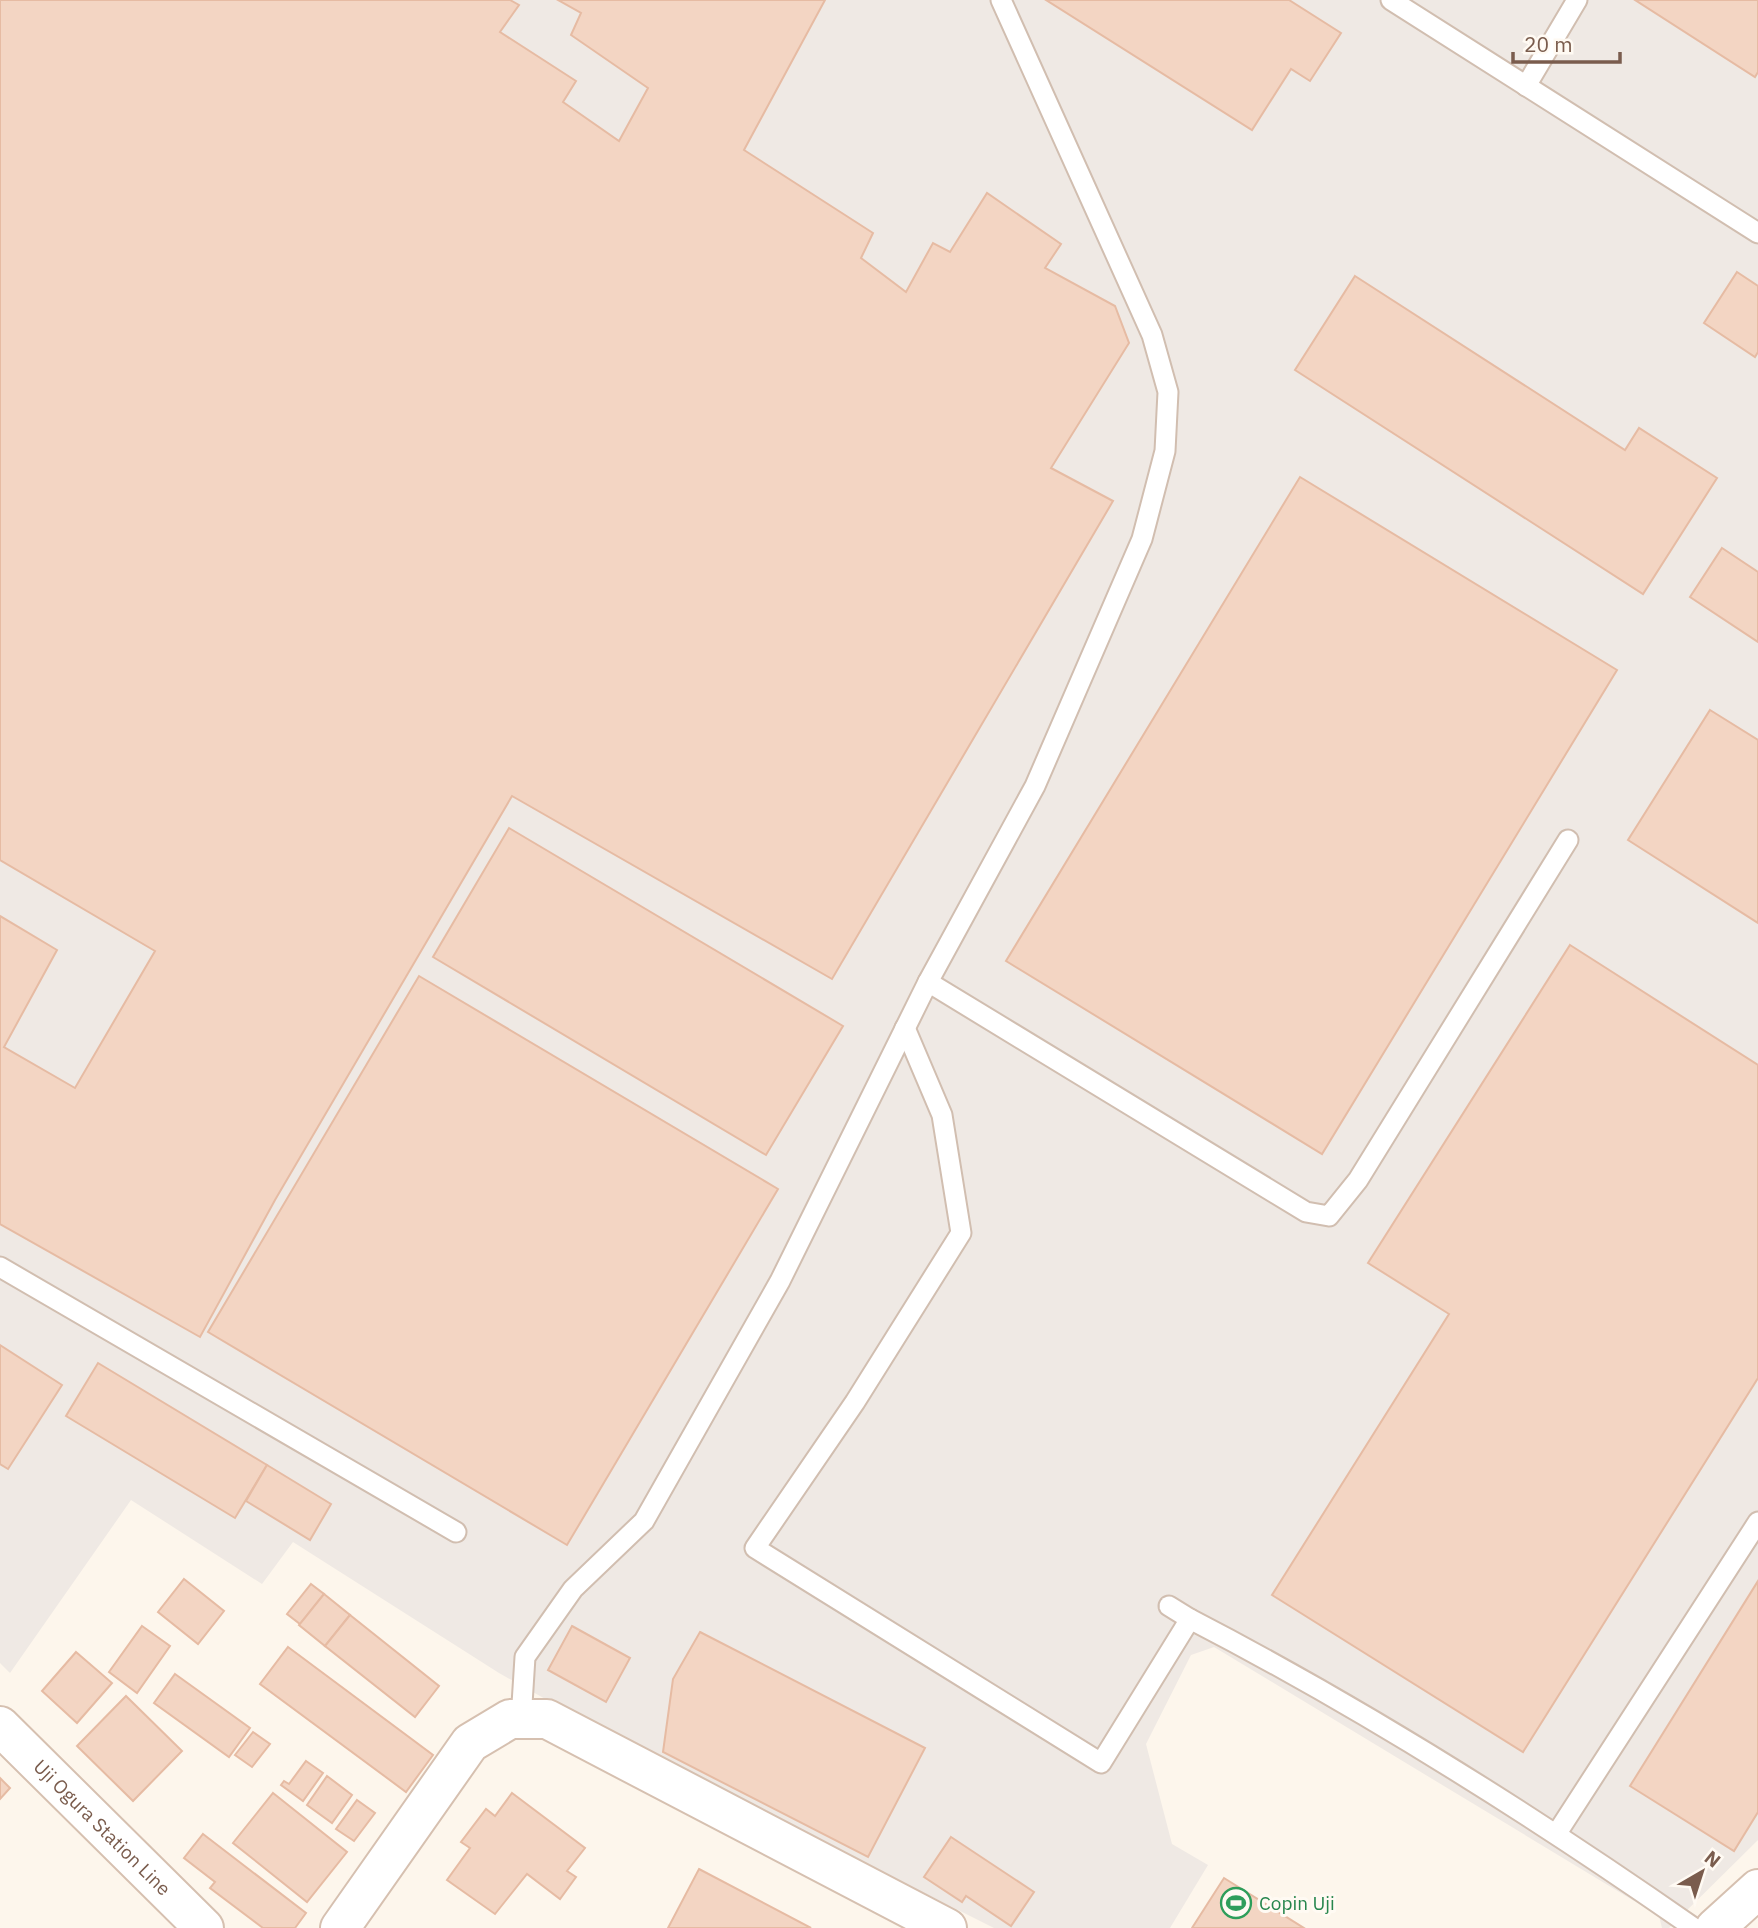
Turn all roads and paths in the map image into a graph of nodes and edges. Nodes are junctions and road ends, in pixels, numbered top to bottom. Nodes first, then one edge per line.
1 (1001, 0) edge
2 (1391, 0) edge
3 (1577, 0) edge
4 (1526, 86) junction
5 (1758, 233) edge
6 (1568, 841) dead end
7 (928, 982) junction
8 (905, 1028) junction
9 (0, 1267) edge
10 (1758, 1522) edge
11 (456, 1532) dead end
12 (1169, 1605) dead end
13 (1190, 1619) junction
14 (521, 1720) junction
15 (0, 1726) edge
16 (1557, 1833) junction
17 (1758, 1889) edge
18 (204, 1928) edge
19 (340, 1928) edge
20 (947, 1928) edge
21 (1694, 1928) edge
22 (1715, 1928) edge

1 - 7 lane
2 - 4 lane
3 - 4 lane
4 - 5 lane
6 - 7 lane
7 - 8 lane
8 - 13 lane
8 - 14 lane
9 - 11 lane
10 - 16 lane
12 - 13 lane
13 - 16 lane
14 - 19 street
14 - 20 street
15 - 18 street, Uji Ogura Station Line
16 - 21 lane
17 - 22 street

